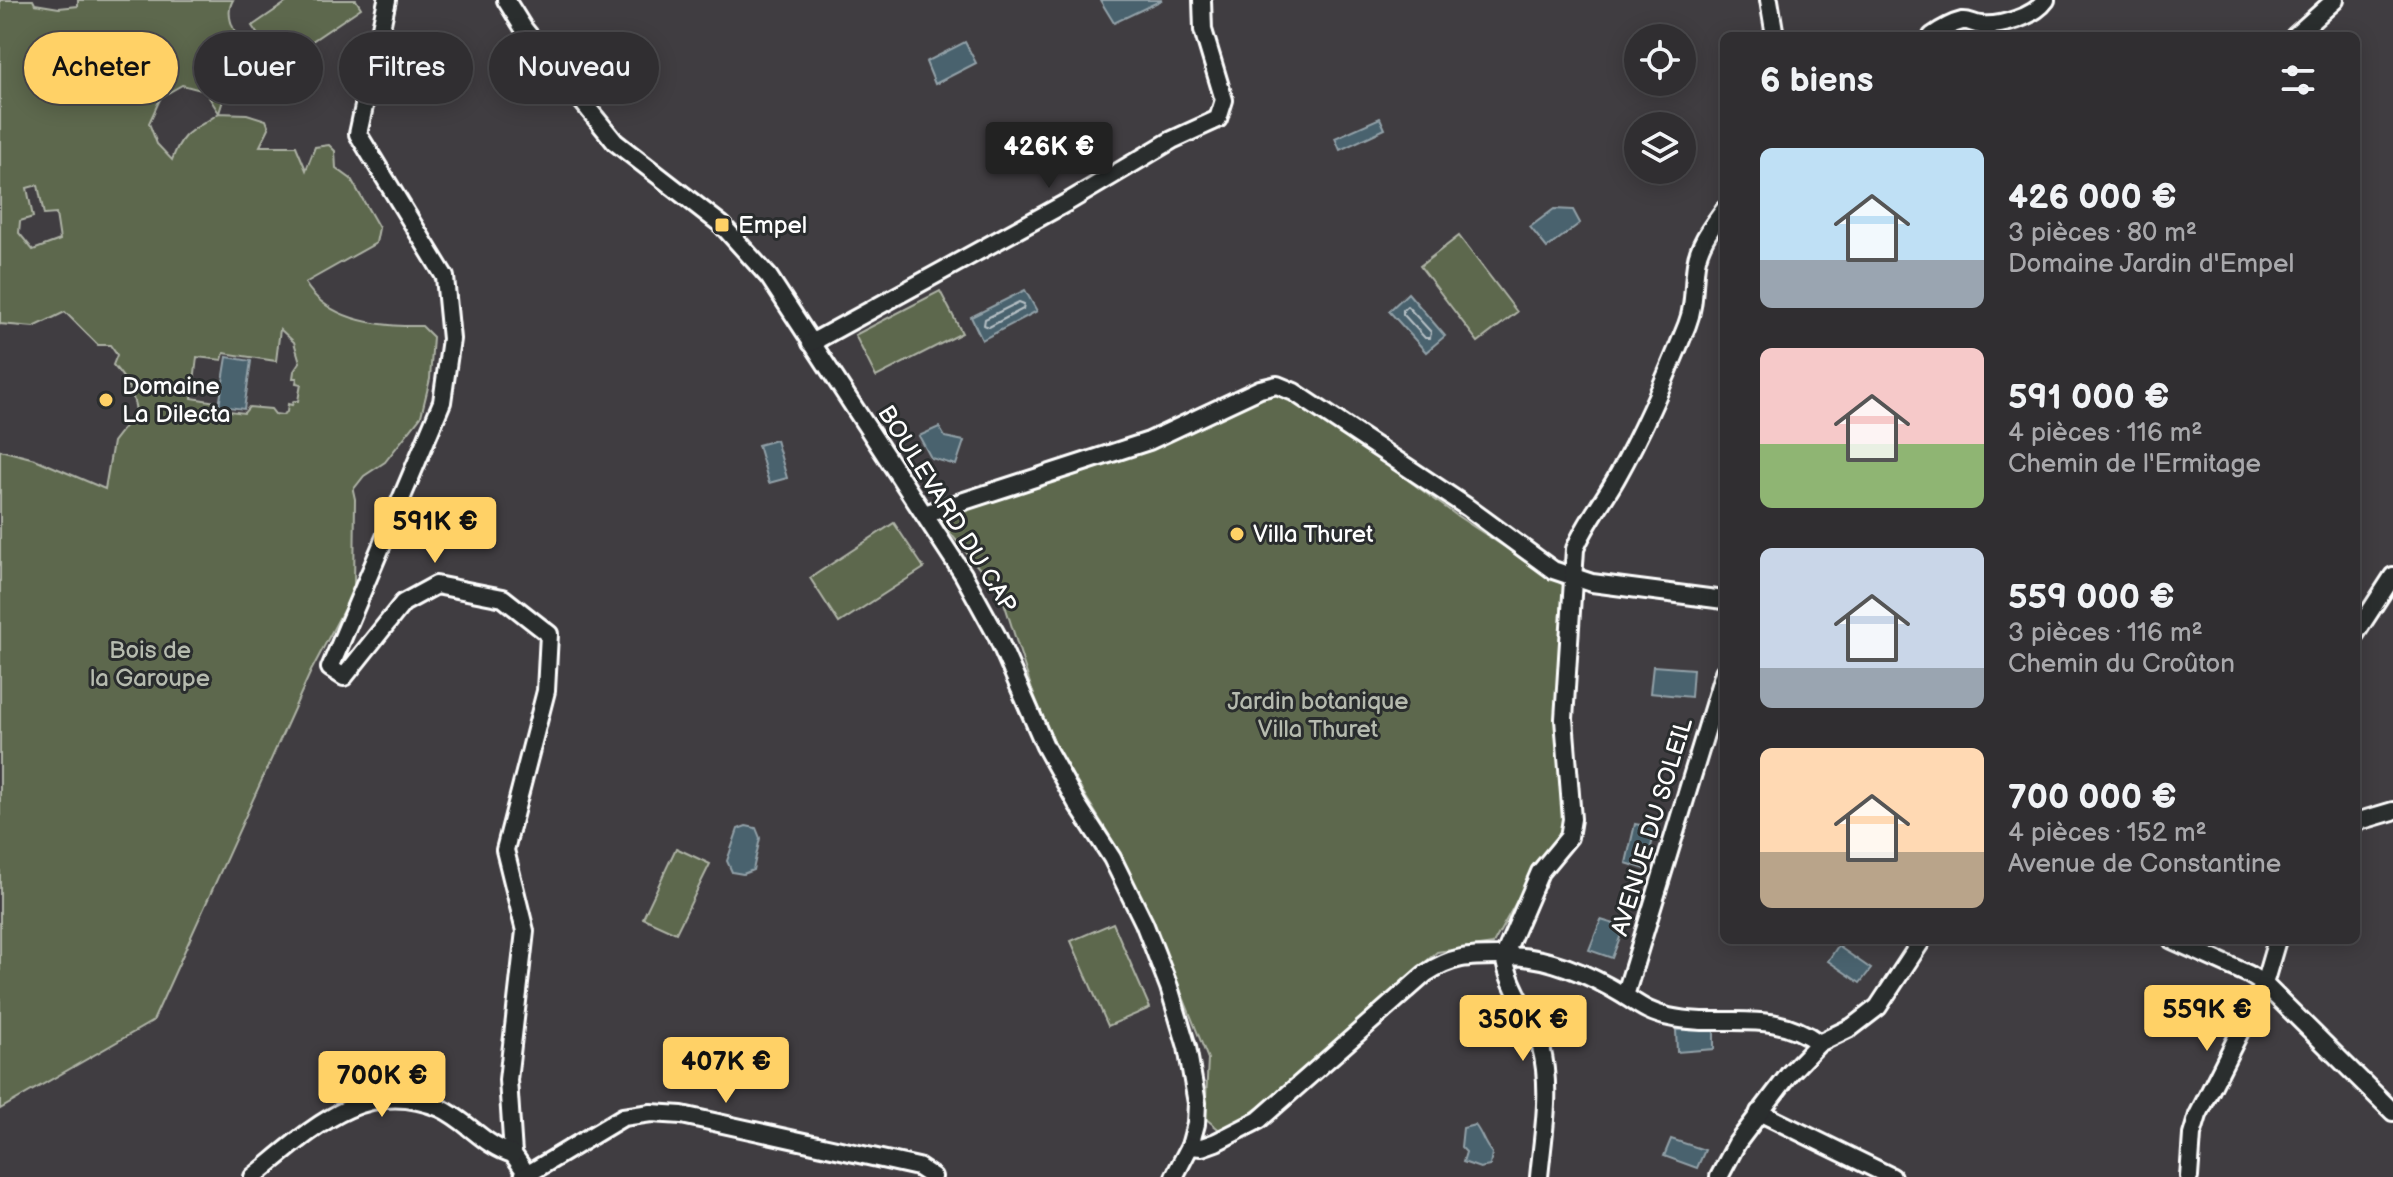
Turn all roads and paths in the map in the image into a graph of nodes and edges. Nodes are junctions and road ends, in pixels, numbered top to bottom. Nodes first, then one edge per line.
1 (387, 0) edge
2 (506, 0) edge
3 (1202, 0) edge
4 (1769, 0) edge
5 (2046, 0) edge
6 (2335, 0) edge
7 (1774, 32) edge
8 (1938, 32) edge
9 (2299, 32) edge
10 (1720, 215) edge
11 (811, 343) junction
12 (924, 514) junction
13 (2393, 576) edge
14 (1572, 577) junction
15 (1720, 599) edge
16 (2360, 627) edge
17 (1720, 685) edge
18 (2393, 811) edge
19 (2360, 821) edge
20 (1919, 944) edge
21 (2181, 944) edge
22 (2276, 944) edge
23 (1504, 956) junction
24 (2264, 984) junction
25 (1625, 996) junction
26 (1819, 1043) junction
27 (1759, 1112) junction
28 (2393, 1112) edge
29 (1190, 1146) junction
30 (513, 1154) junction
31 (526, 1176) edge
32 (253, 1177) edge
33 (933, 1177) edge
34 (1174, 1177) edge
35 (1539, 1177) edge
36 (1719, 1177) edge
37 (1892, 1177) edge
38 (2189, 1177) edge

1 - 30 street
2 - 11 street, BOULEVARD DU CAP
3 - 11 street
4 - 7 street
5 - 8 street
6 - 9 street
10 - 14 street
11 - 12 street, BOULEVARD DU CAP
12 - 14 street
12 - 29 street, BOULEVARD DU CAP
13 - 16 street
14 - 15 street
14 - 23 street
17 - 25 street, AVENUE DU SOLEIL
18 - 19 street
20 - 26 street
21 - 24 street
22 - 24 street
23 - 25 street
23 - 29 street
23 - 35 street
24 - 28 street
24 - 38 street
25 - 26 street
26 - 27 street
27 - 36 street
27 - 37 street
29 - 34 street, BOULEVARD DU CAP
30 - 31 street
30 - 32 street
31 - 33 street

